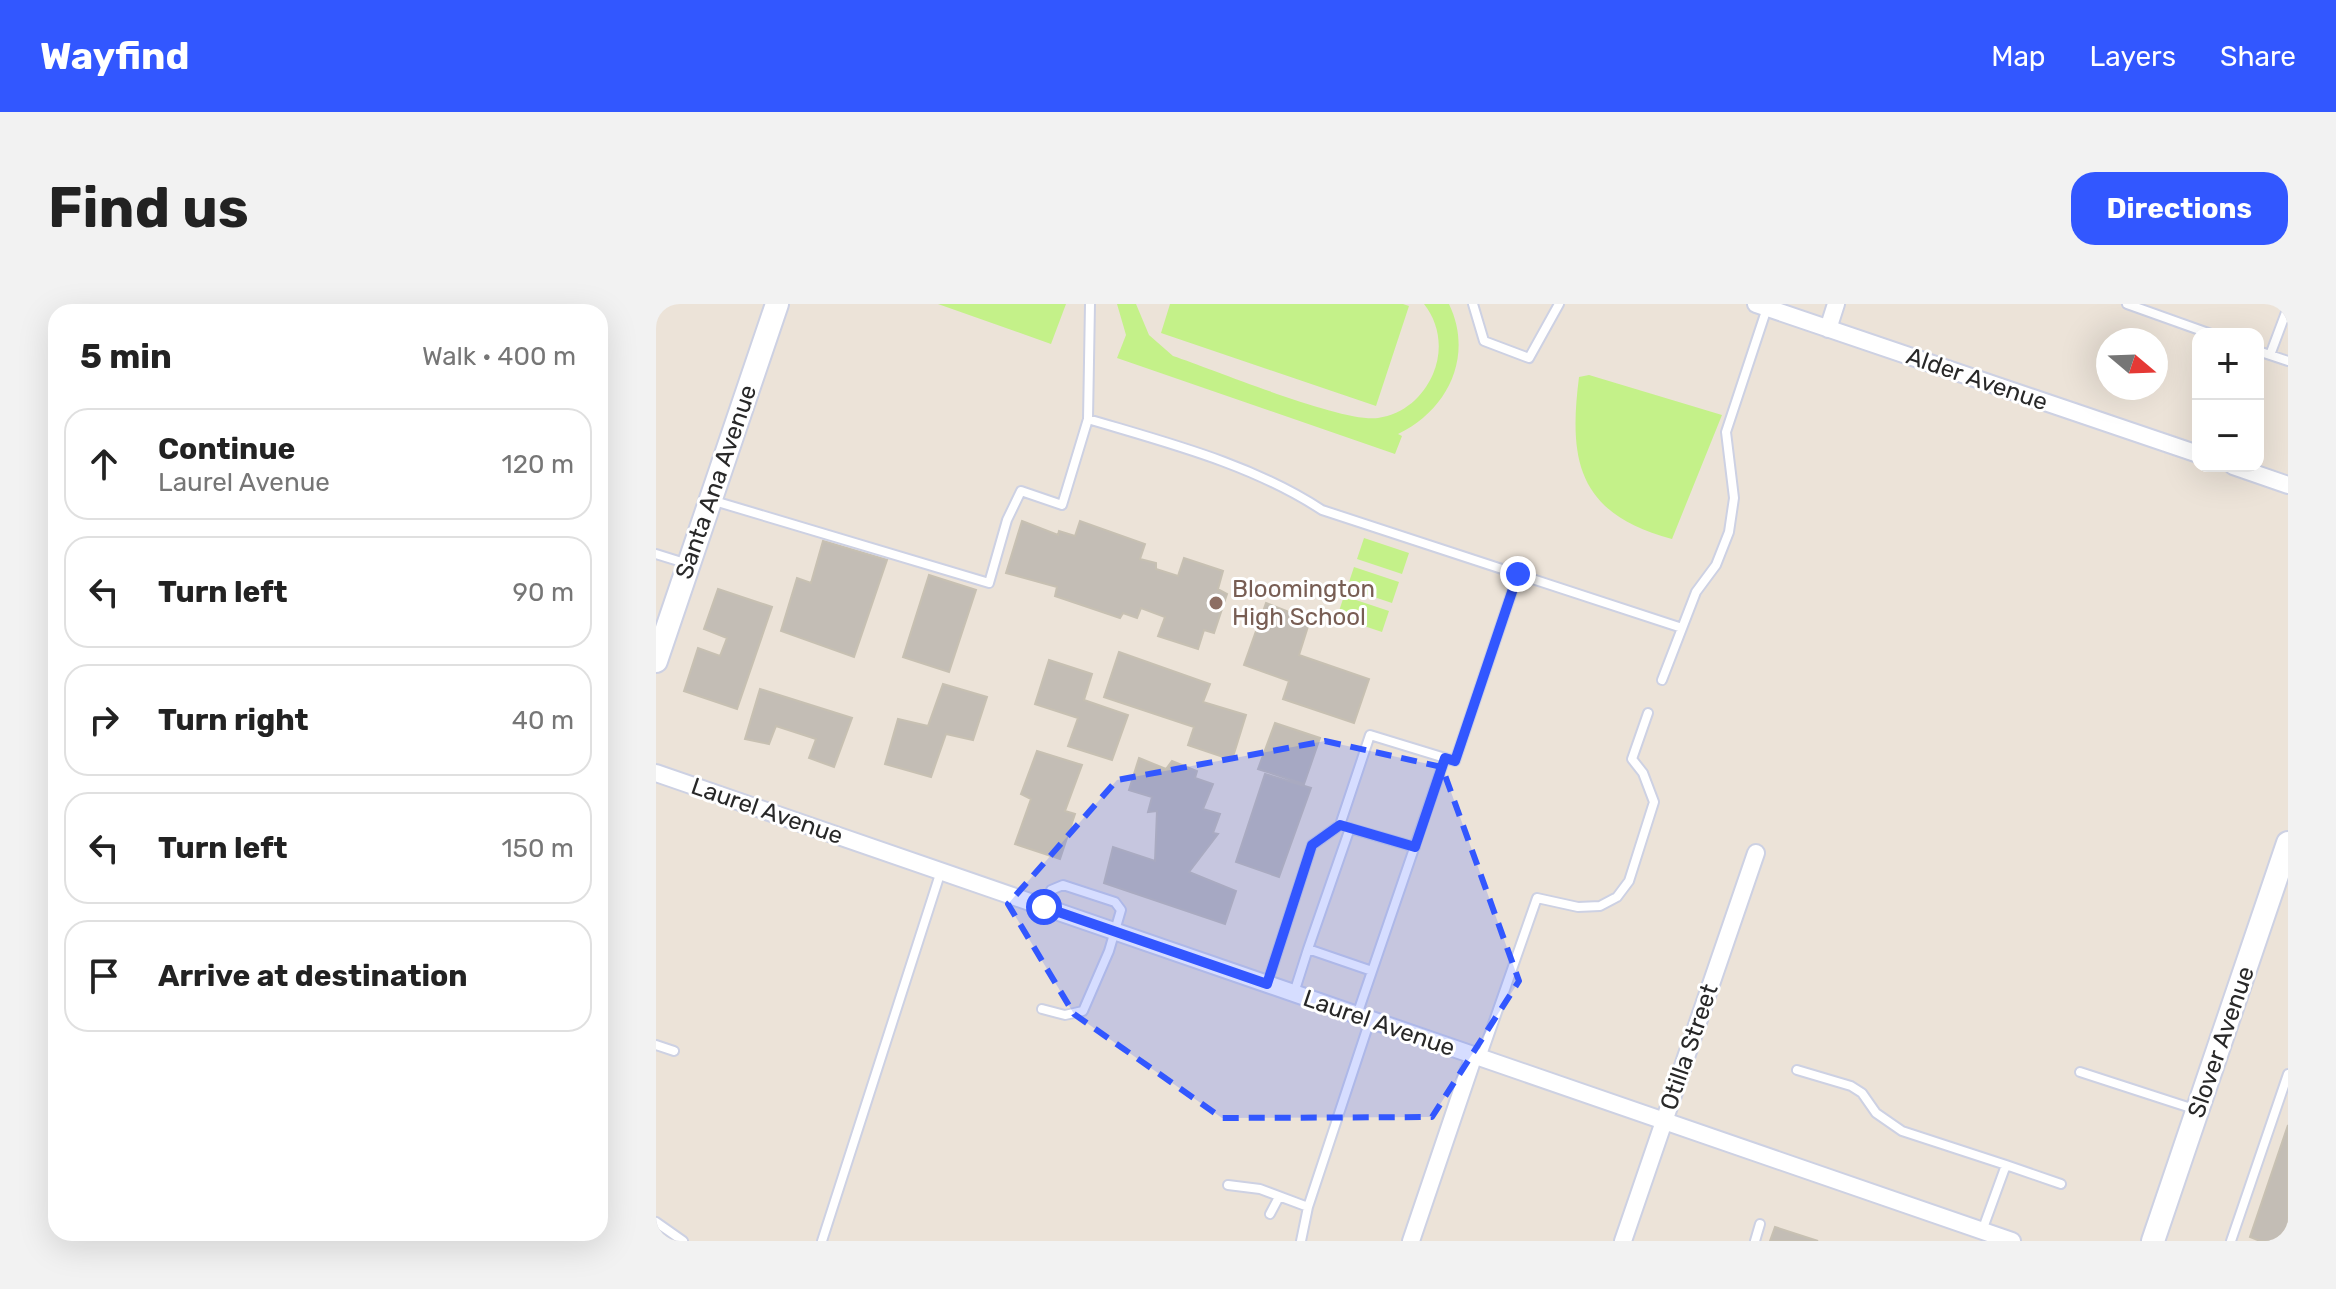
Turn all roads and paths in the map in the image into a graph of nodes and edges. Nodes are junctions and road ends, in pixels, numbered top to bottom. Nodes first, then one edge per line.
1 (777, 304) edge
2 (1090, 304) edge
3 (1473, 304) edge
4 (1559, 304) edge
5 (1836, 304) edge
6 (2127, 304) edge
7 (2160, 304) edge
8 (1762, 306) edge
9 (2288, 307) edge
10 (2157, 315) junction
11 (2194, 328) edge
12 (1828, 329) junction
13 (2264, 353) edge
14 (2270, 355) junction
15 (2288, 361) edge
16 (1088, 419) junction
17 (2192, 452) edge
18 (2250, 472) edge
19 (2288, 485) edge
20 (710, 500) junction
21 (656, 554) edge
22 (689, 564) junction
23 (1518, 574) junction
24 (1682, 628) junction
25 (656, 661) edge
26 (1662, 680) dead end
27 (1648, 713) dead end
28 (1445, 758) junction
29 (656, 773) edge
30 (1340, 825) junction
31 (1350, 828) junction
32 (2288, 843) edge
33 (1415, 847) junction
34 (1756, 853) dead end
35 (941, 871) junction
36 (1044, 907) junction
37 (1115, 931) junction
38 (1308, 949) junction
39 (1372, 971) junction
40 (1267, 984) junction
41 (1294, 993) junction
42 (1042, 1009) dead end
43 (1364, 1017) junction
44 (656, 1045) edge
45 (674, 1051) dead end
46 (1477, 1056) junction
47 (1797, 1070) dead end
48 (2080, 1072) dead end
49 (2288, 1074) edge
50 (2197, 1111) junction
51 (1664, 1119) junction
52 (2006, 1165) junction
53 (2061, 1184) dead end
54 (1228, 1185) dead end
55 (1279, 1197) junction
56 (1308, 1207) junction
57 (1270, 1214) dead end
58 (656, 1222) edge
59 (1760, 1224) dead end
60 (1986, 1235) edge
61 (683, 1241) edge
62 (822, 1241) edge
63 (1301, 1241) edge
64 (1411, 1241) edge
65 (1623, 1241) edge
66 (1755, 1241) edge
67 (2012, 1241) edge
68 (2153, 1241) edge
69 (2231, 1241) edge

1 - 20 main road, Santa Ana Avenue
2 - 16 lane
3 - 4 lane
5 - 12 street
6 - 10 lane
7 - 10 lane
8 - 12 street, Alder Avenue
8 - 24 lane
9 - 14 lane
10 - 11 lane
12 - 17 street, Alder Avenue
13 - 14 lane
14 - 15 lane
16 - 20 lane
16 - 23 lane
18 - 19 street
20 - 22 main road, Santa Ana Avenue
21 - 22 lane
22 - 25 main road, Santa Ana Avenue
23 - 24 lane
23 - 28 lane
24 - 26 lane
27 - 46 lane
28 - 30 lane
28 - 33 lane
29 - 35 street, Laurel Avenue
30 - 31 lane
30 - 40 lane
31 - 33 lane
31 - 38 lane
32 - 50 main road, Slover Avenue
33 - 39 lane
34 - 51 street, Otilla Street
35 - 36 street, Laurel Avenue
35 - 62 lane
36 - 37 street, Laurel Avenue
36 - 37 lane
37 - 40 street, Laurel Avenue
37 - 42 lane
38 - 39 lane
38 - 41 lane
39 - 43 lane
40 - 41 street, Laurel Avenue
41 - 43 street, Laurel Avenue
43 - 46 street, Laurel Avenue
43 - 56 lane
44 - 45 lane
46 - 51 street, Laurel Avenue
46 - 64 street
47 - 52 lane
48 - 50 lane
49 - 69 lane
50 - 68 main road, Slover Avenue
51 - 60 street, Laurel Avenue
51 - 65 street, Otilla Street
52 - 53 lane
52 - 60 lane
54 - 55 lane
55 - 56 lane
55 - 57 lane
56 - 63 lane
58 - 61 lane
59 - 66 lane
60 - 67 street, Laurel Avenue

